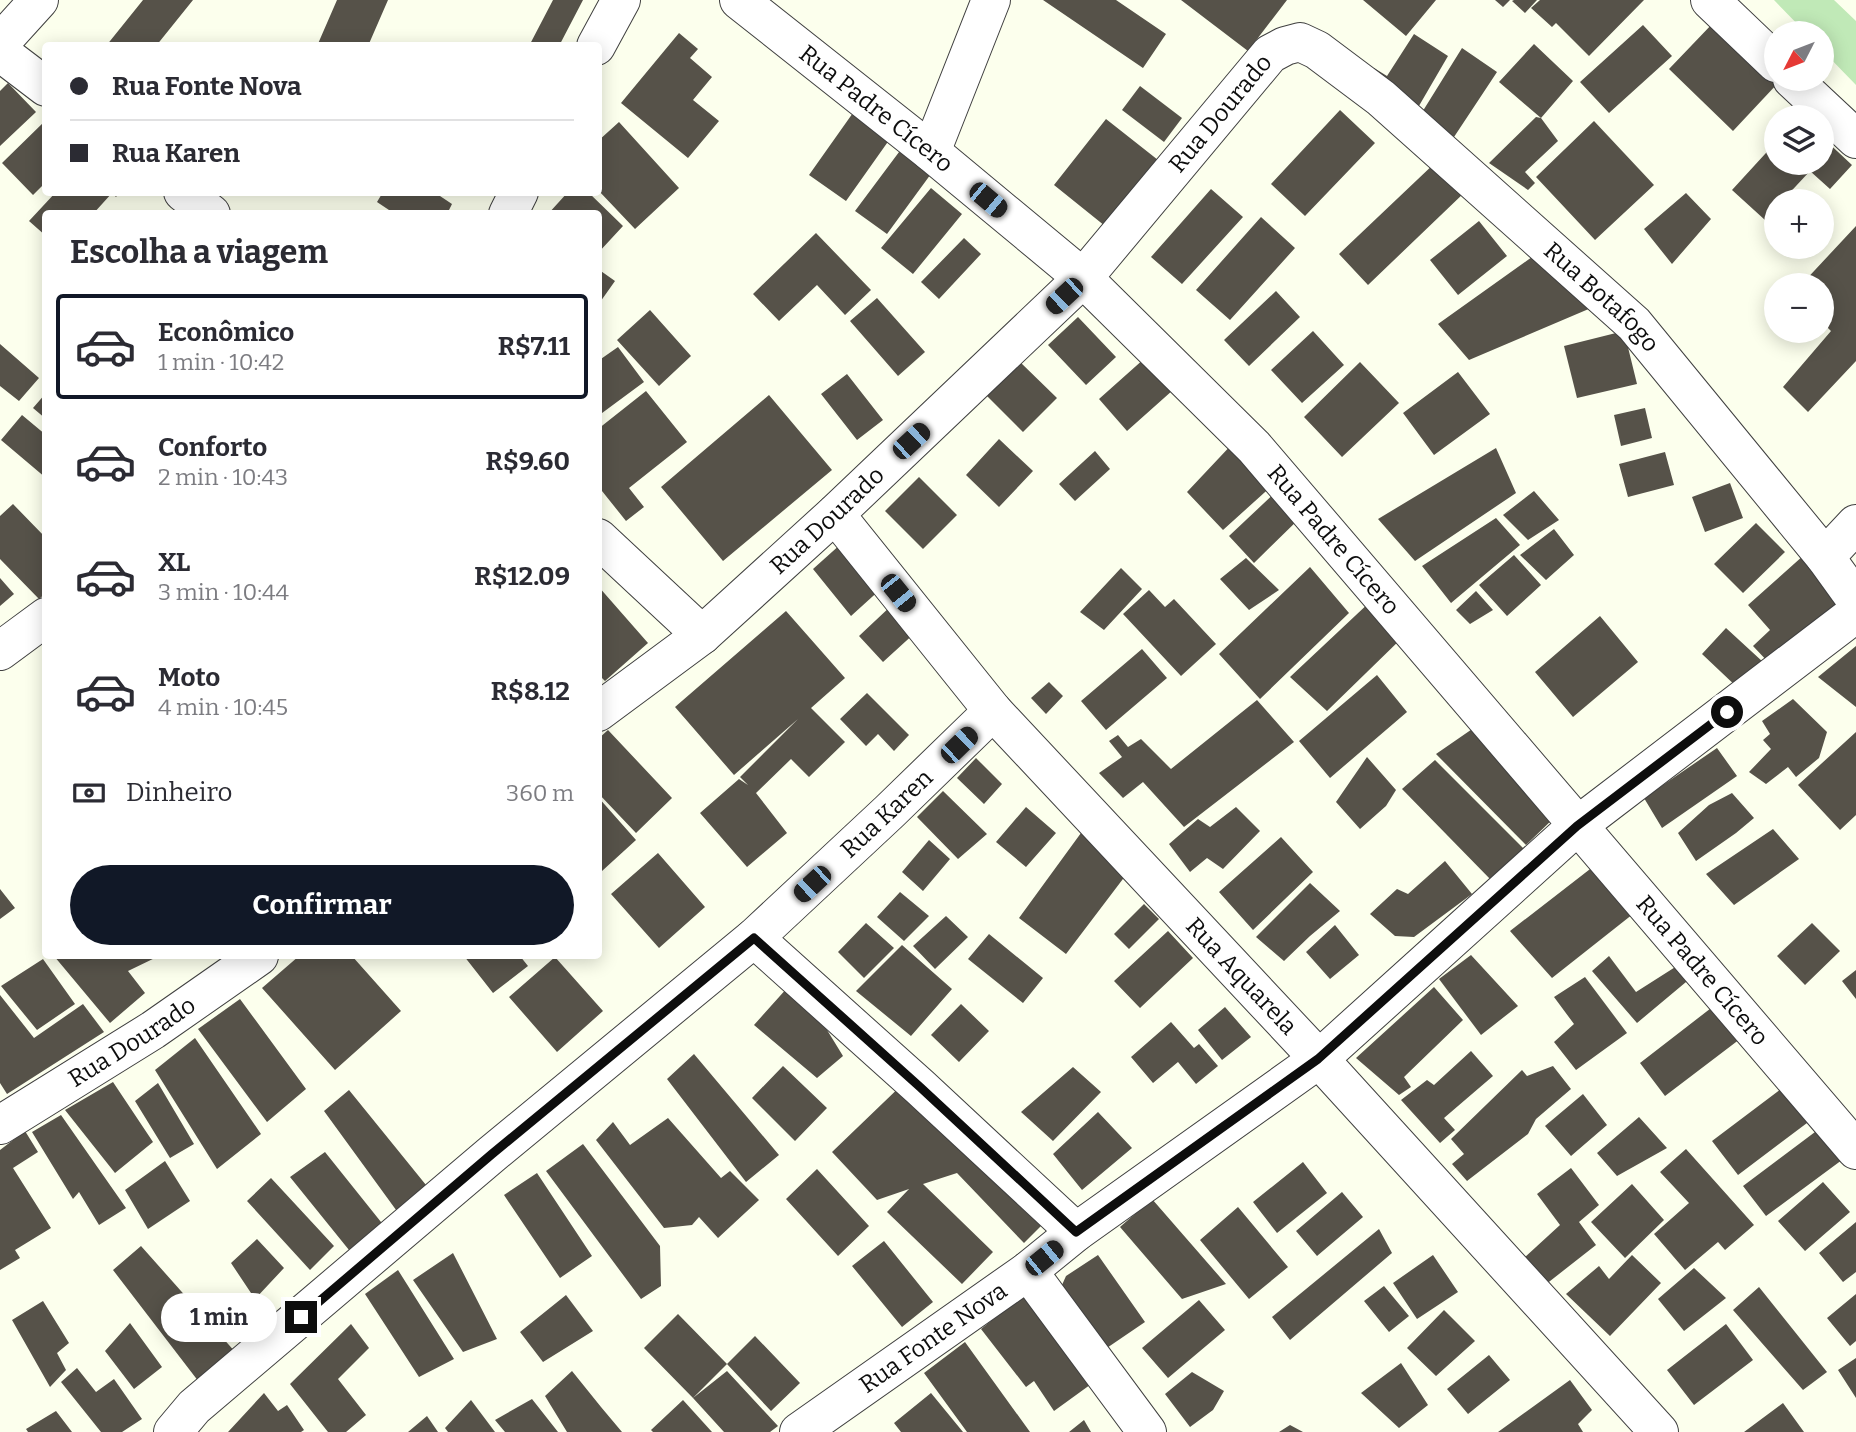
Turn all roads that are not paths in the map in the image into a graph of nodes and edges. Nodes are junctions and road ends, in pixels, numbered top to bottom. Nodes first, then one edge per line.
1 (40, 0) edge
2 (621, 0) edge
3 (739, 0) edge
4 (991, 0) edge
5 (1710, 0) edge
6 (598, 42) edge
7 (1300, 42) joint
8 (0, 43) edge
9 (0, 52) edge
10 (1764, 52) edge
11 (42, 84) edge
12 (1805, 91) edge
13 (1856, 139) edge
14 (931, 152) junction
15 (188, 196) edge
16 (206, 210) edge
17 (1083, 278) junction
18 (835, 514) junction
19 (1856, 524) edge
20 (602, 542) edge
21 (1825, 557) junction
22 (1856, 600) edge
23 (1856, 613) edge
24 (42, 620) edge
25 (702, 635) junction
26 (0, 651) edge
27 (602, 709) edge
28 (993, 711) junction
29 (1577, 826) junction
30 (754, 938) junction
31 (256, 959) edge
32 (1318, 1059) junction
33 (0, 1125) edge
34 (1856, 1150) edge
35 (1076, 1232) junction
36 (1028, 1271) junction
37 (173, 1432) edge
38 (799, 1432) edge
39 (1147, 1432) edge
40 (1659, 1432) edge

1 - 8 street
2 - 6 street
3 - 14 street, Rua Padre Cícero
4 - 14 street
5 - 10 street
7 - 17 street, Rua Dourado
7 - 21 street, Rua Botafogo
9 - 11 street
12 - 13 street
14 - 17 street, Rua Padre Cícero
15 - 16 street
17 - 18 street, Rua Dourado
17 - 29 street, Rua Padre Cícero
18 - 25 street, Rua Dourado
18 - 28 street, Rua Aquarela
19 - 21 street
20 - 25 street
21 - 22 street, Rua Botafogo
23 - 29 street, Rua Fonte Nova
24 - 26 street
25 - 27 street, Rua Dourado
28 - 30 street, Rua Karen
28 - 32 street, Rua Aquarela
29 - 32 street, Rua Fonte Nova
29 - 34 street, Rua Padre Cícero
30 - 35 street
30 - 37 street, Rua Karen
31 - 33 street, Rua Dourado
32 - 35 street, Rua Fonte Nova
32 - 40 street, Rua Aquarela
35 - 36 street, Rua Fonte Nova
36 - 38 street, Rua Fonte Nova
36 - 39 street

